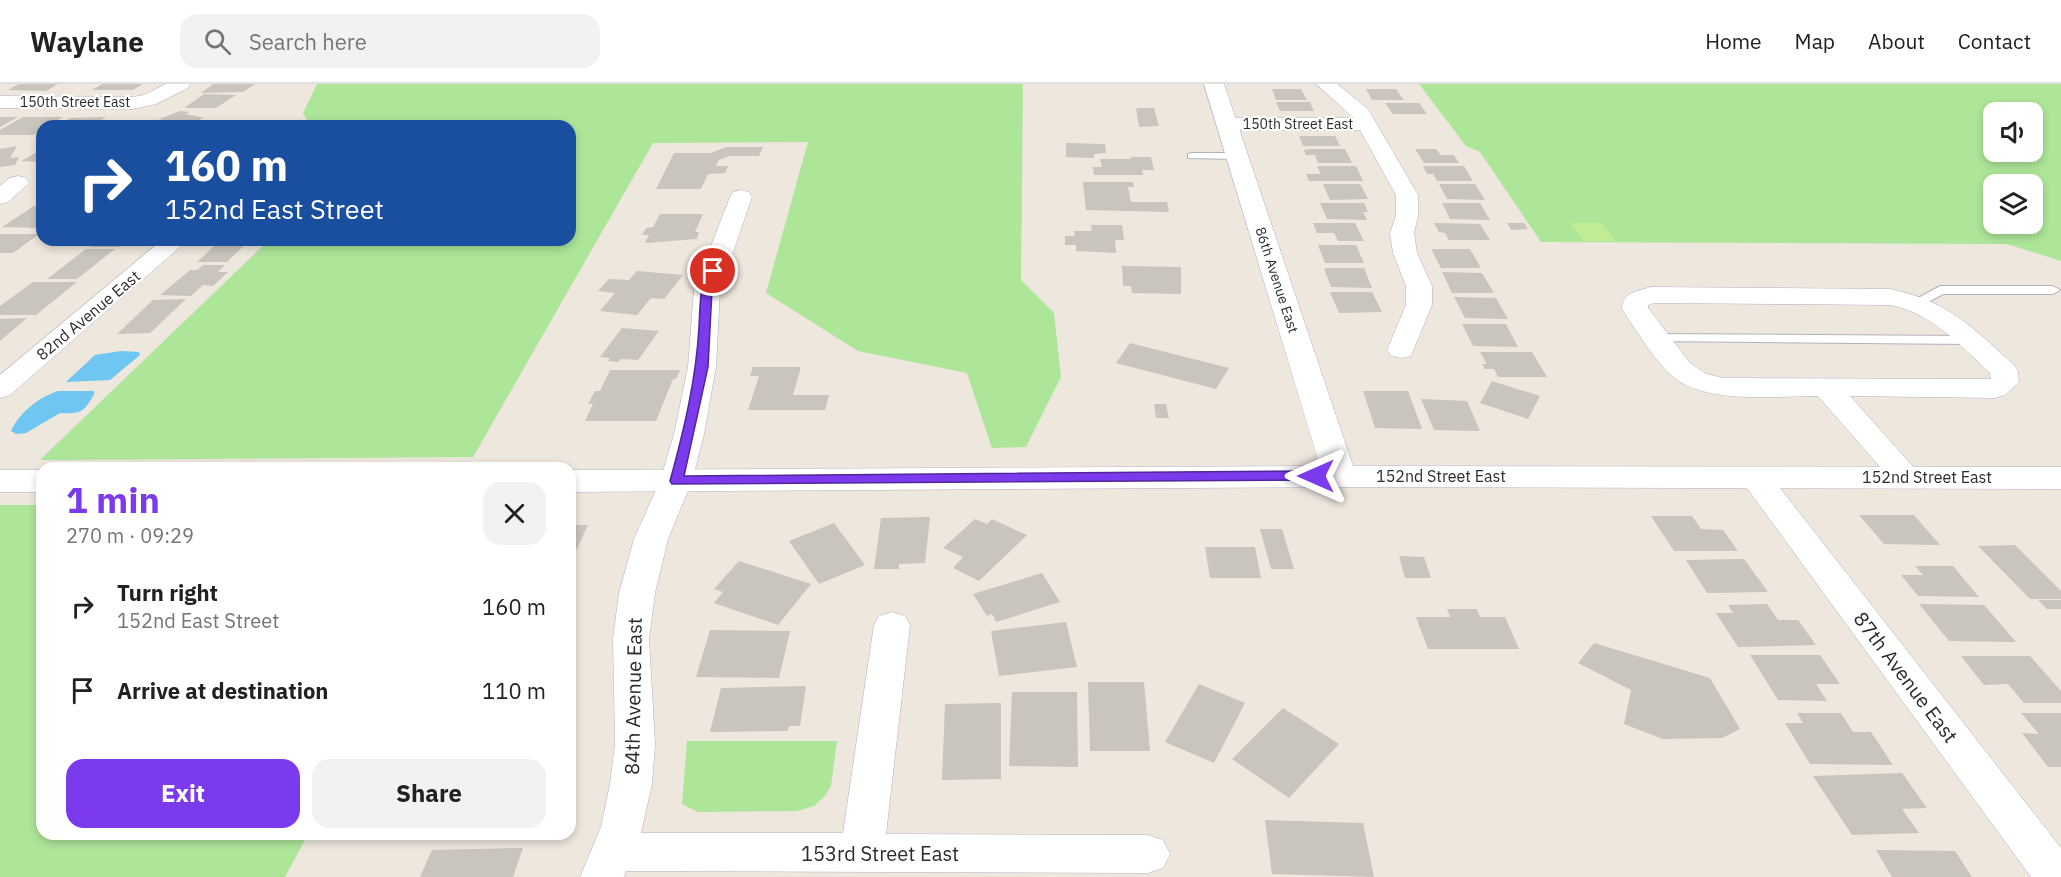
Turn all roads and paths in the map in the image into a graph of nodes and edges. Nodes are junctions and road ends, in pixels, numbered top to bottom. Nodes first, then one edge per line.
1 (181, 84) edge
2 (1214, 84) edge
3 (1325, 84) edge
4 (0, 102) edge
5 (1227, 124) junction
6 (1368, 124) junction
7 (1192, 156) dead end
8 (1237, 156) junction
9 (18, 183) dead end
10 (0, 197) edge
11 (741, 197) dead end
12 (169, 246) edge
13 (2053, 290) dead end
14 (1918, 302) junction
15 (1657, 338) junction
16 (1968, 340) junction
17 (1401, 350) dead end
18 (0, 389) edge
19 (1827, 389) junction
20 (1340, 476) junction
21 (1755, 477) junction
22 (1906, 477) junction
23 (2061, 478) edge
24 (0, 481) edge
25 (36, 481) edge
26 (576, 481) edge
27 (676, 481) junction
28 (892, 625) dead end
29 (861, 852) junction
30 (1148, 854) dead end
31 (607, 865) edge
32 (2057, 877) edge

1 - 4 street, 150th Street East
2 - 5 street, 86th Avenue East
3 - 6 street
5 - 6 street, 150th Street East
5 - 8 street, 86th Avenue East
6 - 17 street
7 - 8 lane
8 - 20 street, 86th Avenue East
9 - 10 street
11 - 27 street, 84th Avenue East
12 - 18 street, 82nd Avenue East
13 - 14 lane
14 - 15 street
14 - 16 street
15 - 16 lane
15 - 19 street
16 - 19 street
19 - 22 street
20 - 21 street, 152nd Street East
20 - 27 street, 152nd Street East
21 - 22 street, 152nd Street East
21 - 32 street, 87th Avenue East
22 - 23 street, 152nd Street East
24 - 25 street
26 - 27 street, 152nd Street East
27 - 31 street, 84th Avenue East
28 - 29 street
29 - 30 street, 153rd Street East
29 - 31 street, 153rd Street East

